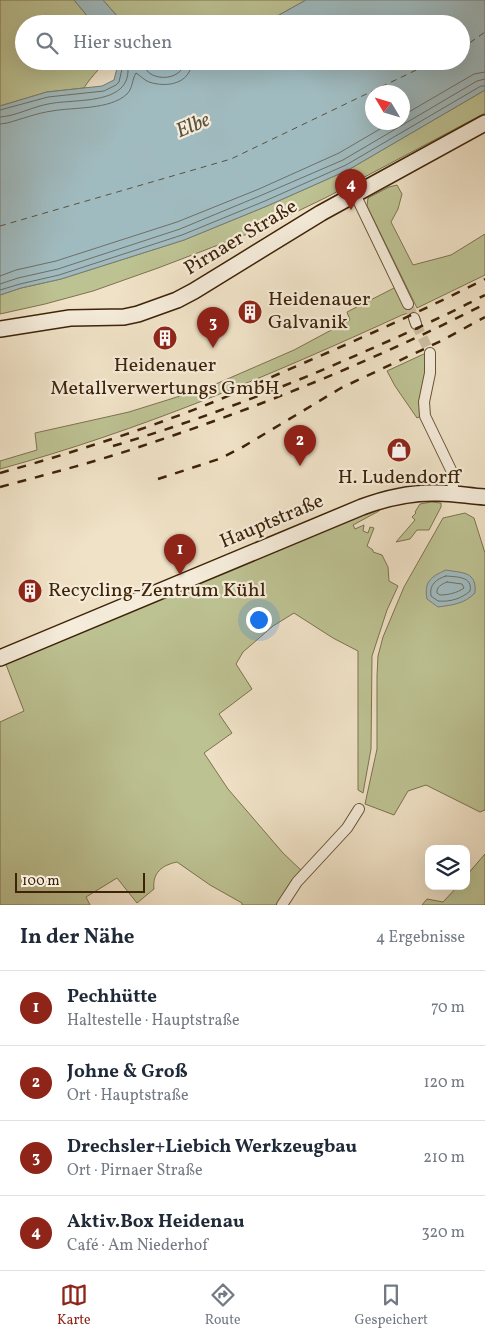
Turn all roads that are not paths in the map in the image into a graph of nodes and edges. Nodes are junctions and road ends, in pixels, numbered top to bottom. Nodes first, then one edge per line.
1 (485, 123) edge
2 (355, 194) junction
3 (408, 304) tunnel mouth
4 (0, 329) edge
5 (430, 352) tunnel mouth
6 (452, 494) junction
7 (485, 497) edge
8 (0, 658) edge
9 (359, 810) dead end
10 (282, 905) edge

1 - 2 street, Pirnaer Straße
2 - 3 street
2 - 4 street, Pirnaer Straße
5 - 6 street
6 - 7 street, Hauptstraße
6 - 8 street, Hauptstraße
9 - 10 street

